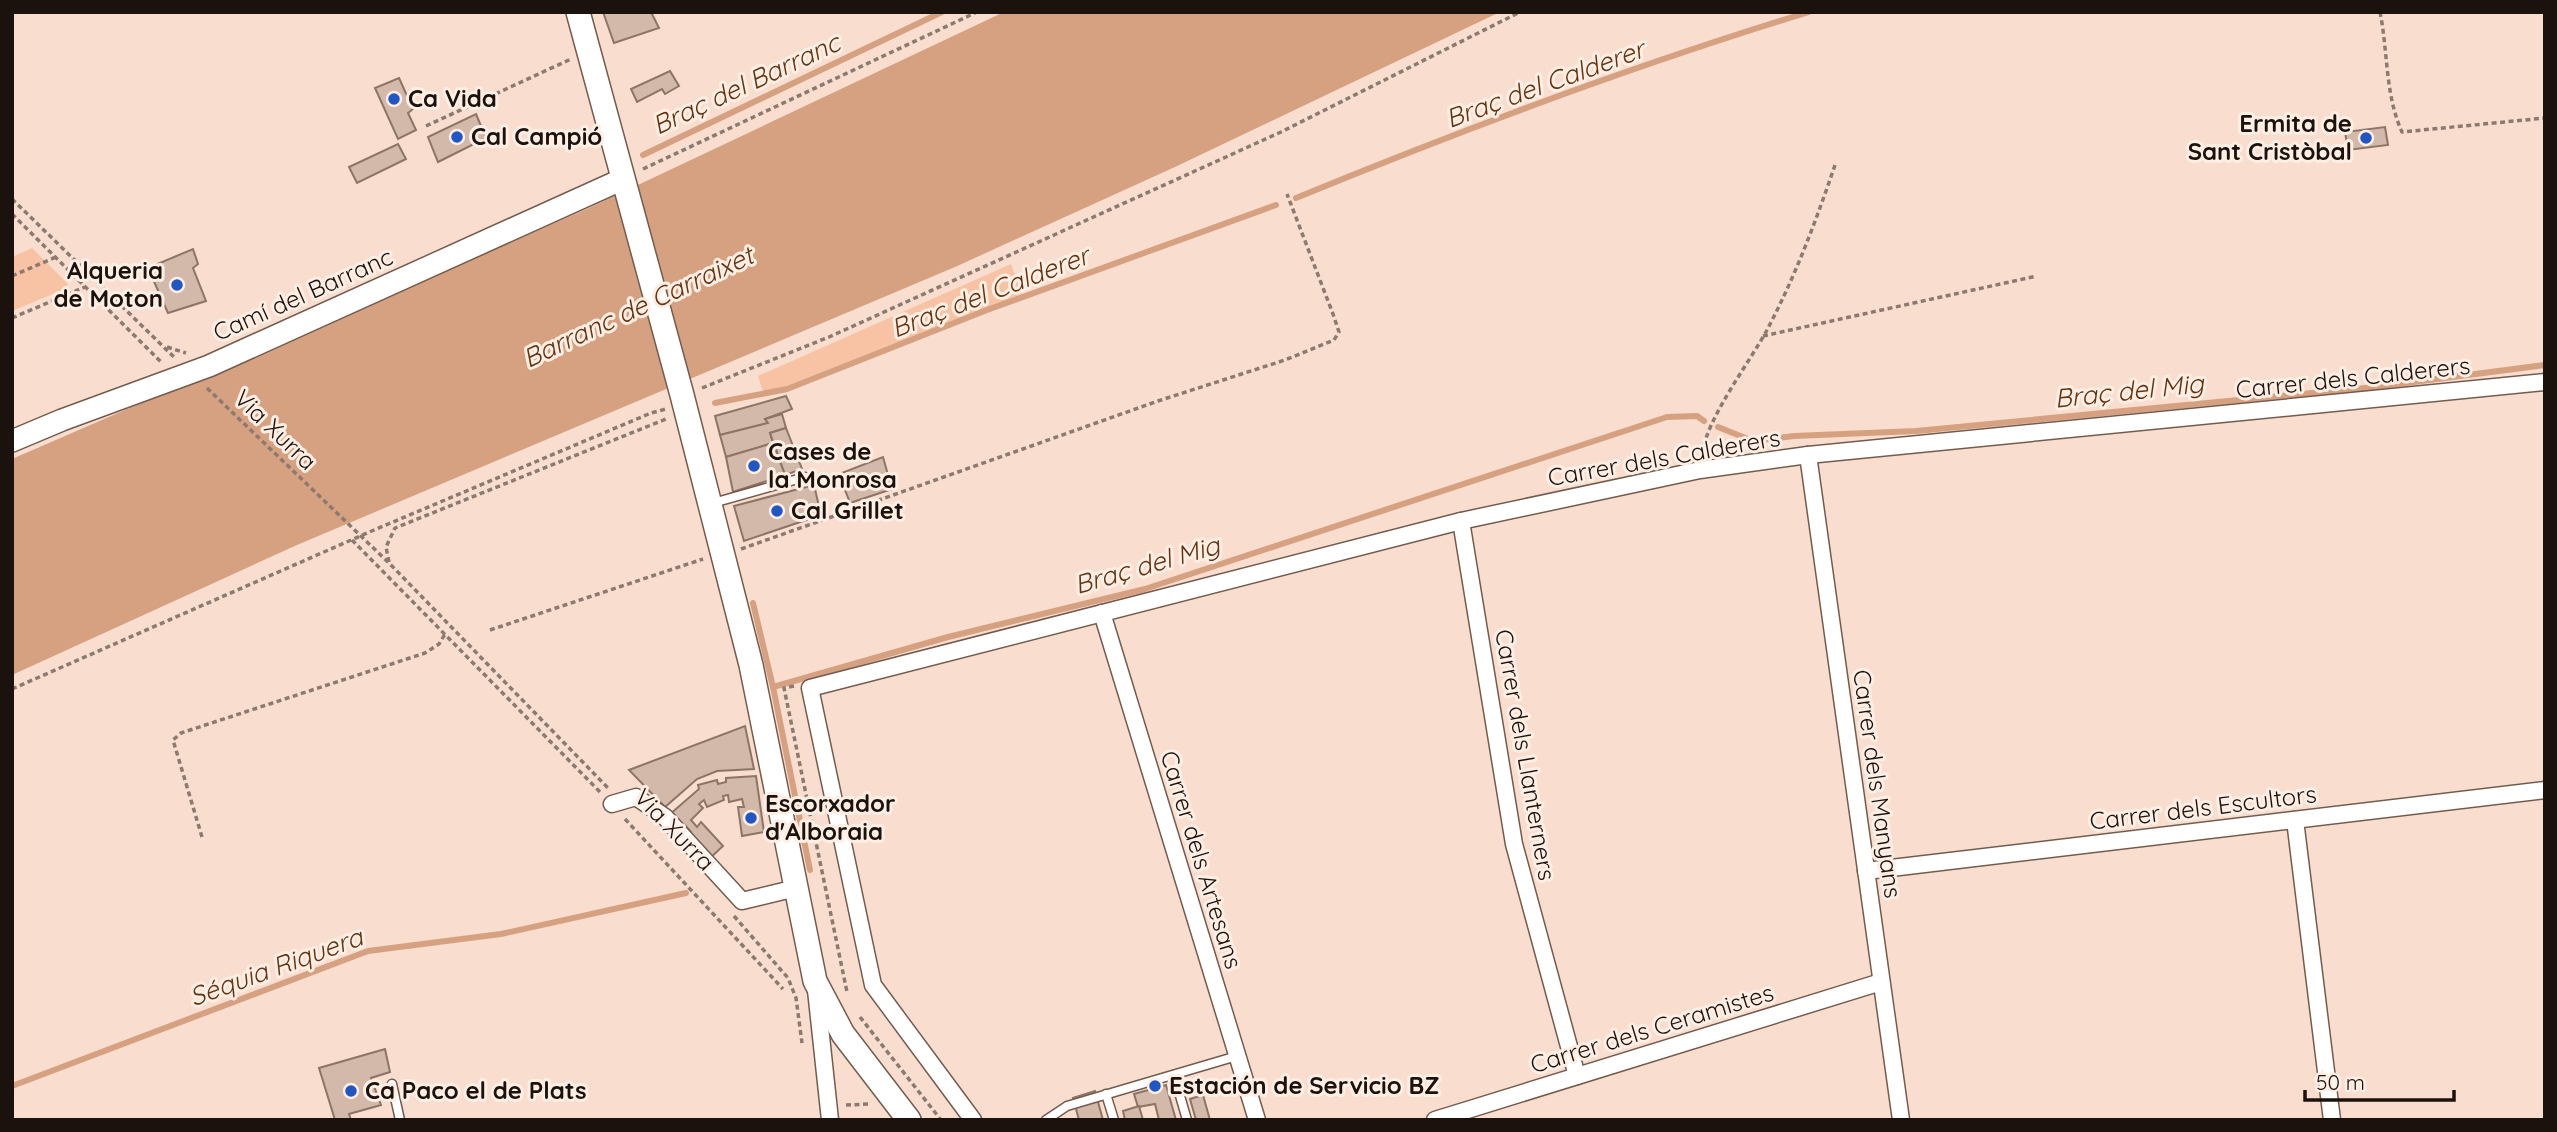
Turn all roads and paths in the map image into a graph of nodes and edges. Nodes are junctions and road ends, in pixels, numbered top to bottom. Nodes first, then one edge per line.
1 (578, 12) edge
2 (977, 12) edge
3 (1520, 12) edge
4 (2380, 12) edge
5 (590, 55) junction
6 (2545, 118) edge
7 (426, 126) dead end
8 (1835, 165) dead end
9 (619, 184) junction
10 (1287, 194) dead end
11 (12, 199) edge
12 (12, 214) edge
13 (56, 257) junction
14 (12, 276) edge
15 (2037, 276) dead end
16 (86, 287) junction
17 (12, 318) edge
18 (1763, 336) junction
19 (163, 346) dead end
20 (177, 377) junction
21 (2545, 382) edge
22 (207, 388) dead end
23 (675, 398) junction
24 (12, 441) edge
25 (1808, 455) junction
26 (1700, 470) junction
27 (805, 477) dead end
28 (710, 504) junction
29 (1461, 521) junction
30 (360, 536) junction
31 (352, 540) junction
32 (723, 555) junction
33 (390, 564) junction
34 (1102, 613) junction
35 (489, 629) dead end
36 (445, 634) junction
37 (12, 689) edge
38 (2545, 790) edge
39 (617, 803) junction
40 (2295, 820) junction
41 (202, 837) dead end
42 (1866, 871) junction
43 (796, 888) junction
44 (728, 910) dead end
45 (815, 981) junction
46 (1881, 982) junction
47 (783, 989) dead end
48 (803, 1050) dead end
49 (1237, 1056) junction
50 (1174, 1075) junction
51 (1577, 1076) junction
52 (392, 1084) dead end
53 (1106, 1094) junction
54 (827, 1100) junction
55 (874, 1106) dead end
56 (1049, 1119) edge
57 (400, 1120) edge
58 (830, 1120) edge
59 (909, 1120) edge
60 (973, 1120) edge
61 (1114, 1120) edge
62 (1187, 1120) edge
63 (1256, 1120) edge
64 (1436, 1120) edge
65 (1900, 1120) edge
66 (2332, 1120) edge

1 - 5 main road
2 - 9 path
3 - 23 path
4 - 6 path
5 - 7 path
5 - 9 main road
8 - 18 path
9 - 20 street, Camí del Barranc
9 - 23 main road
10 - 32 path
11 - 19 path
12 - 13 path
13 - 14 path
13 - 16 path
15 - 18 path
16 - 17 path
16 - 20 path
18 - 26 path
20 - 24 street, Camí del Barranc
21 - 25 street, Carrer dels Calderers
22 - 30 path, Via Xurra
23 - 28 main road
23 - 30 path
23 - 33 path
25 - 26 street, Carrer dels Calderers
25 - 42 street, Carrer dels Manyans
26 - 29 street, Carrer dels Calderers
27 - 28 lane
28 - 32 main road
29 - 34 street, Carrer dels Calderers
29 - 51 street, Carrer dels Llanterners
30 - 31 path
30 - 33 path, Via Xurra
31 - 36 path
31 - 37 path
32 - 35 path
32 - 43 main road
33 - 39 path, Via Xurra
34 - 49 street, Carrer dels Artesans
34 - 60 street, Carrer dels Calderers
36 - 39 path
36 - 41 path
38 - 40 street, Carrer dels Escultors
39 - 43 street
39 - 47 path
40 - 42 street, Carrer dels Escultors
40 - 66 street
42 - 46 street, Carrer dels Manyans
43 - 45 main road
44 - 48 path
45 - 54 street
45 - 59 main road
46 - 51 street, Carrer dels Ceramistes
46 - 65 street, Carrer dels Manyans
49 - 50 lane
49 - 63 street, Carrer dels Artesans
50 - 53 lane
50 - 62 lane
51 - 64 street, Carrer dels Ceramistes
52 - 57 lane
53 - 56 lane
53 - 61 lane
54 - 55 path
54 - 58 street

